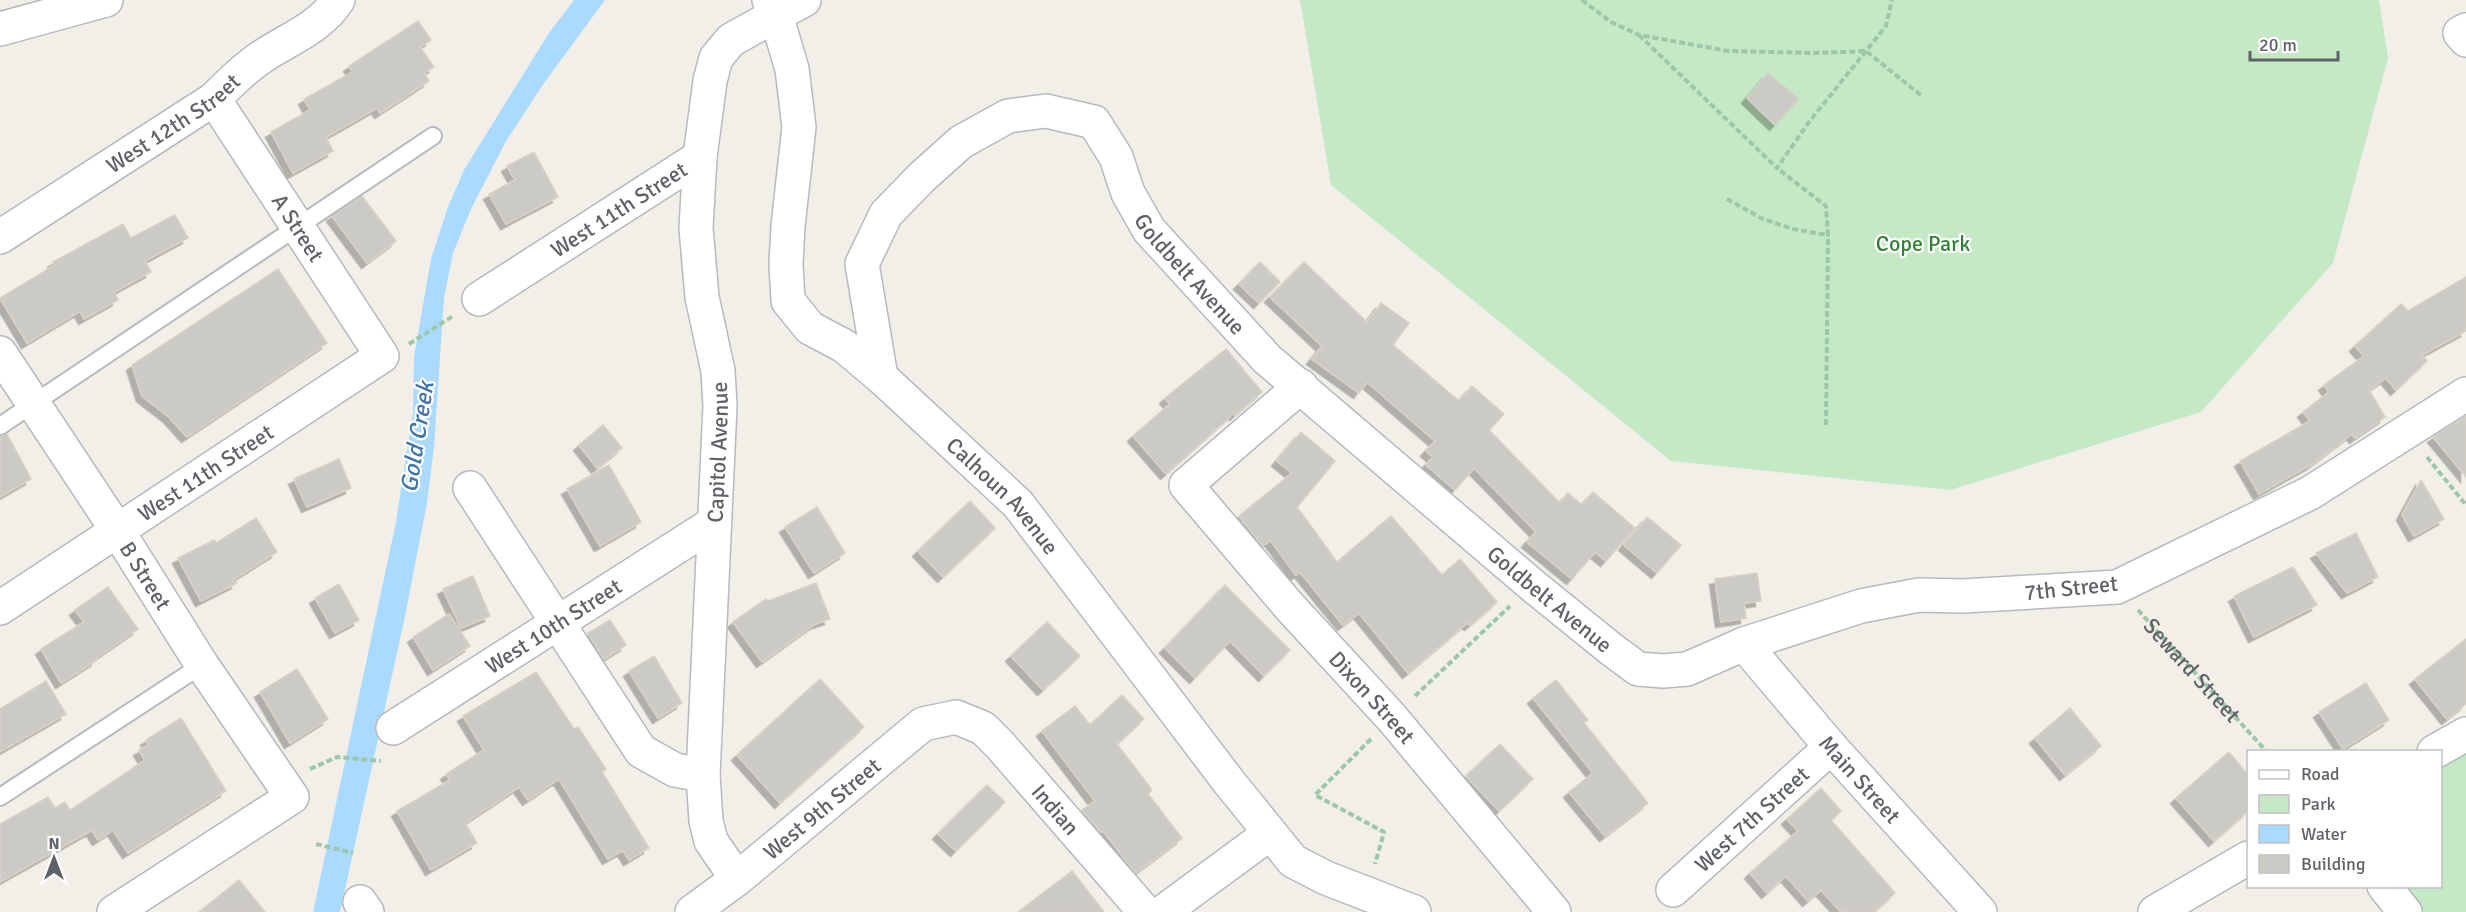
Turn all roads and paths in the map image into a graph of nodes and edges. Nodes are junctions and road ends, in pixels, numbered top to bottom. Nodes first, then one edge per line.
1 (106, 0) edge
2 (338, 0) edge
3 (1582, 0) edge
4 (1892, 0) edge
5 (783, 5) edge
6 (0, 28) edge
7 (1639, 35) junction
8 (1866, 51) junction
9 (1923, 97) dead end
10 (214, 99) junction
11 (433, 136) dead end
12 (700, 158) junction
13 (1776, 168) junction
14 (1727, 199) dead end
15 (297, 225) junction
16 (1828, 235) junction
17 (0, 237) edge
18 (466, 307) joint
19 (393, 352) junction
20 (0, 353) edge
21 (881, 377) junction
22 (1300, 386) junction
23 (2466, 394) edge
24 (34, 405) junction
25 (1826, 425) dead end
26 (0, 426) edge
27 (2408, 432) junction
28 (470, 488) dead end
29 (2466, 505) edge
30 (714, 523) junction
31 (117, 530) junction
32 (1532, 585) junction
33 (2117, 587) junction
34 (0, 608) edge
35 (559, 622) junction
36 (1744, 644) junction
37 (202, 665) junction
38 (1638, 669) joint
39 (956, 717) joint
40 (1392, 718) junction
41 (393, 728) dead end
42 (2466, 734) edge
43 (1831, 747) junction
44 (2265, 750) edge
45 (2438, 750) edge
46 (381, 761) dead end
47 (703, 775) junction
48 (297, 785) junction
49 (0, 797) edge
50 (1269, 834) junction
51 (316, 844) dead end
52 (353, 853) dead end
53 (2247, 859) edge
54 (736, 879) junction
55 (2386, 888) edge
56 (1673, 891) dead end
57 (1367, 893) junction
58 (696, 911) edge
59 (114, 912) edge
60 (1145, 912) edge
61 (1162, 912) edge
62 (1414, 912) edge
63 (1554, 912) edge
64 (1980, 912) edge
65 (2155, 912) edge
66 (2405, 912) edge

1 - 6 street
2 - 10 street, West 12th Street
3 - 7 path
4 - 8 path
5 - 12 street, Capitol Avenue
5 - 21 street, Calhoun Avenue
7 - 8 path
7 - 13 path
8 - 9 path
8 - 13 path
10 - 15 street, A Street
10 - 17 street, West 12th Street
11 - 15 lane
12 - 18 street, West 11th Street
12 - 30 street, Capitol Avenue
13 - 16 path
14 - 16 path
15 - 19 street, A Street
15 - 24 lane
16 - 25 path
18 - 19 path
19 - 31 street, West 11th Street
20 - 24 street, B Street
21 - 22 street, Goldbelt Avenue
21 - 50 street, Calhoun Avenue
22 - 32 street, Goldbelt Avenue
22 - 40 street, Dixon Street
23 - 27 street, 7th Street
24 - 26 lane
24 - 31 street, B Street
27 - 29 path
27 - 33 street, 7th Street
28 - 35 street
30 - 35 street, West 10th Street
30 - 47 street, Capitol Avenue
31 - 34 street, West 11th Street
31 - 37 street, B Street
32 - 38 street, Goldbelt Avenue
32 - 40 path
33 - 36 street, 7th Street
33 - 44 path, Seward Street
35 - 41 street, West 10th Street
35 - 47 street
36 - 38 street, 7th Street
36 - 43 street, Main Street
37 - 48 street, B Street
37 - 49 lane
39 - 54 street, West 9th Street
39 - 60 street, Indian
40 - 57 path
40 - 63 street, Dixon Street
42 - 45 street
43 - 56 street, West 7th Street
43 - 64 street, Main Street
46 - 48 path
47 - 54 street, Capitol Avenue
48 - 59 street
50 - 57 street, Calhoun Avenue
50 - 61 street
51 - 52 path
53 - 65 street
54 - 58 street, West 9th Street
55 - 66 street
57 - 62 street, Calhoun Avenue

